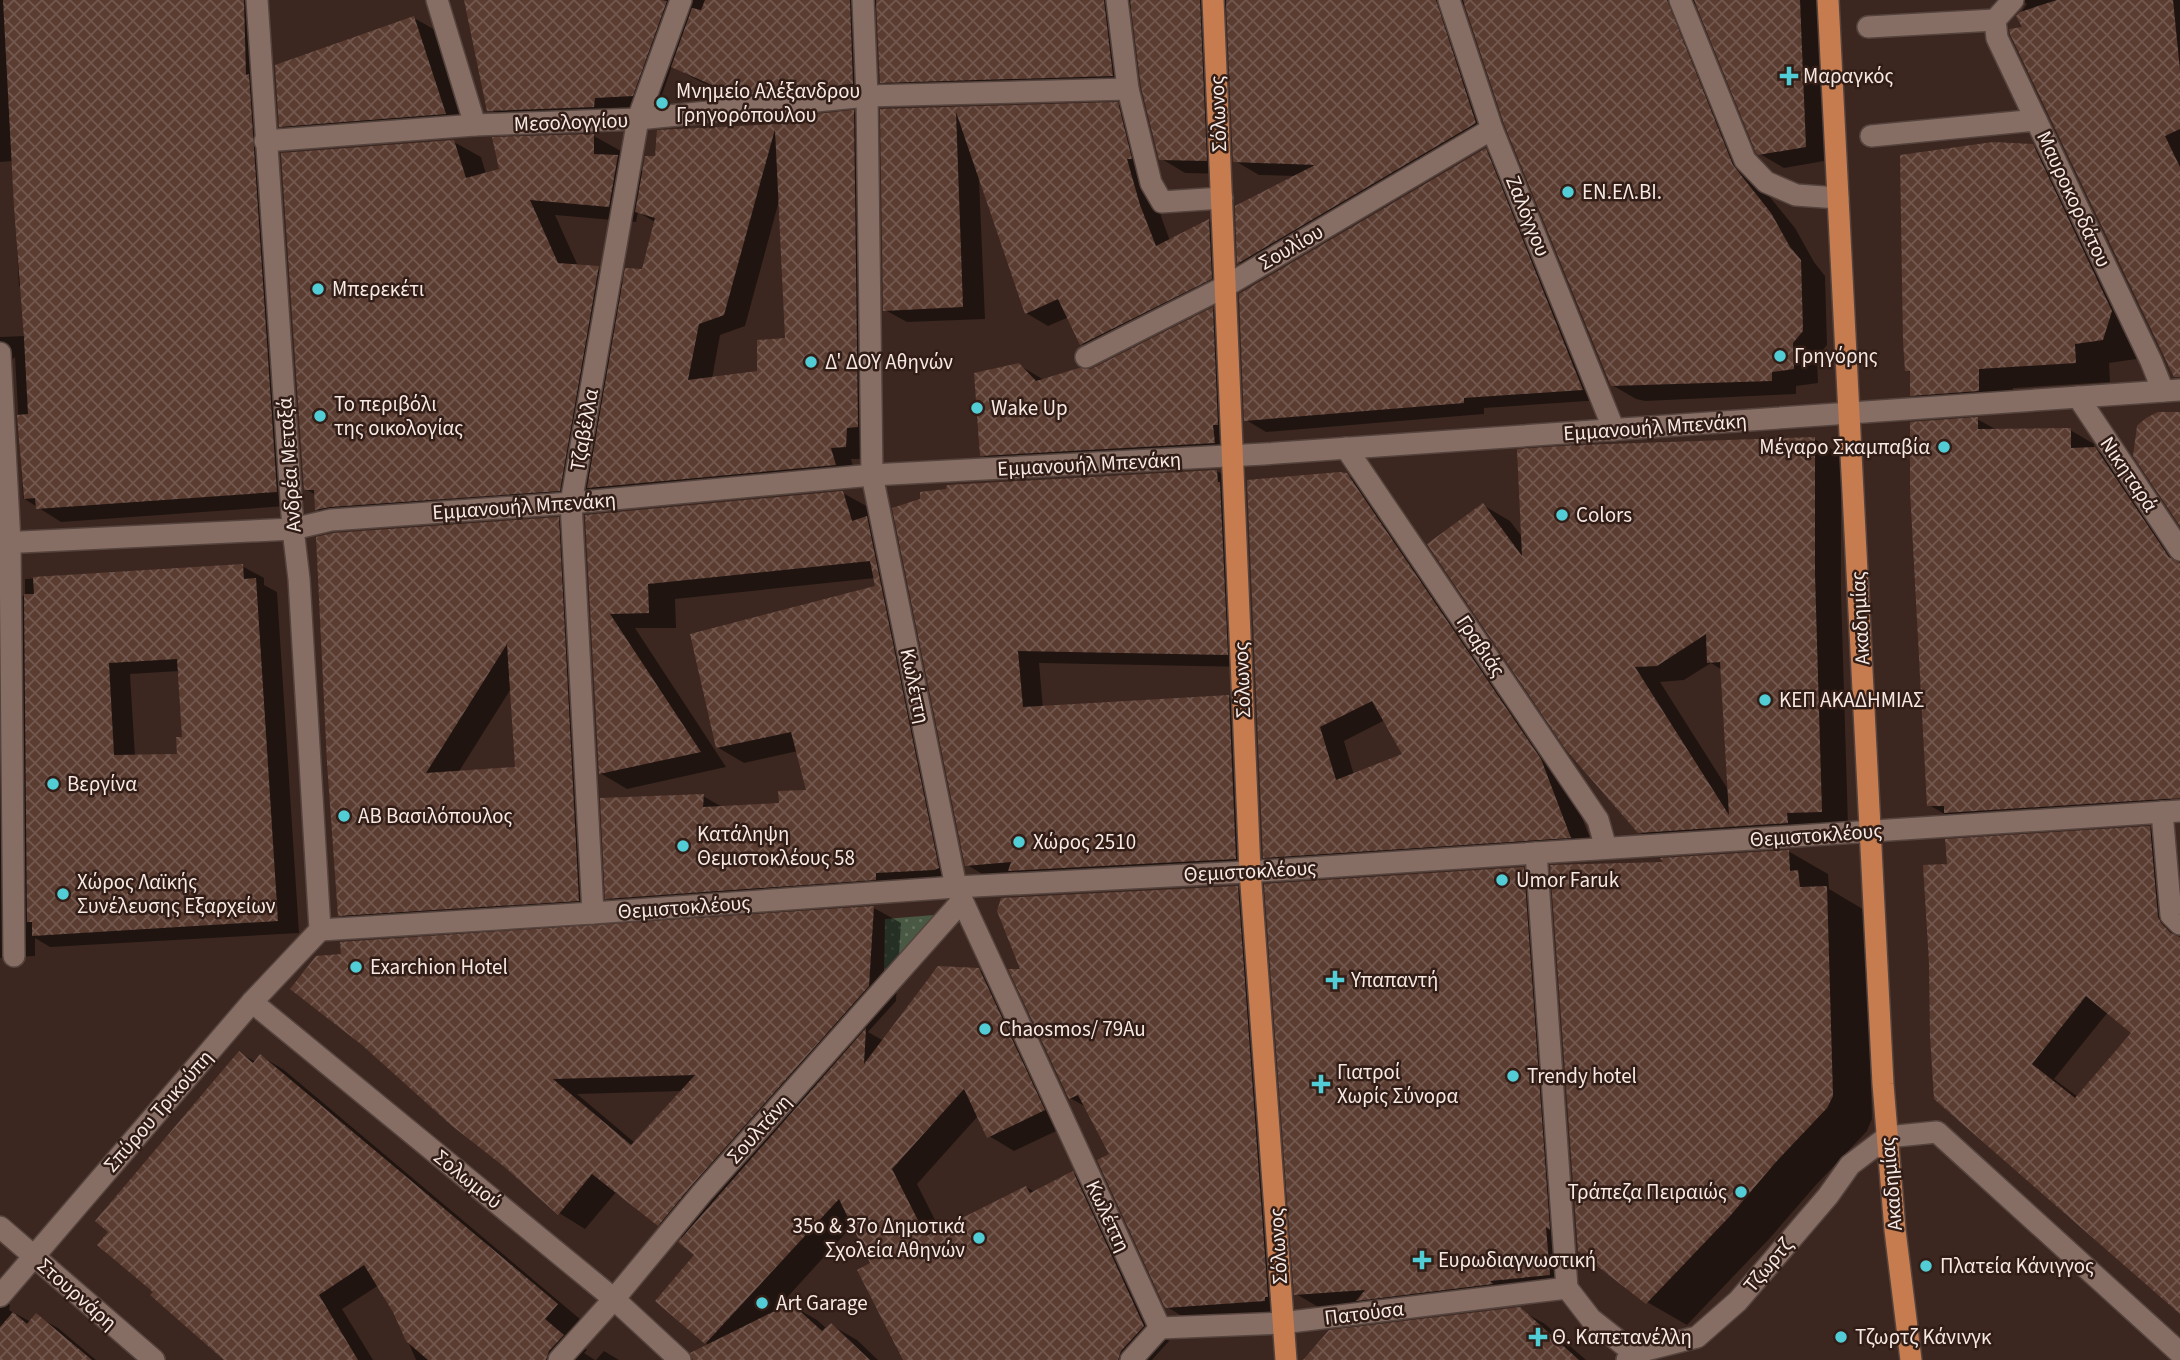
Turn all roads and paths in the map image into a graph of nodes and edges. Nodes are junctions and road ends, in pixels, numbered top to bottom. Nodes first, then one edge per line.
1 (257, 0) edge
2 (437, 0) edge
3 (681, 0) edge
4 (863, 0) edge
5 (1117, 0) edge
6 (1213, 0) edge
7 (1449, 0) edge
8 (1680, 0) edge
9 (1828, 0) edge
10 (2013, 0) edge
11 (1996, 20) junction
12 (1868, 27) dead end
13 (1128, 89) junction
14 (867, 96) junction
15 (639, 120) junction
16 (2036, 120) junction
17 (475, 125) junction
18 (1492, 129) junction
19 (1871, 136) dead end
20 (265, 141) junction
21 (1222, 198) junction
22 (1838, 198) junction
23 (1226, 286) junction
24 (0, 353) edge
25 (1086, 357) dead end
26 (2172, 390) edge
27 (2078, 397) junction
28 (1849, 413) junction
29 (1614, 430) junction
30 (1346, 448) junction
31 (1233, 456) junction
32 (872, 475) junction
33 (571, 503) junction
34 (293, 529) junction
35 (5, 543) edge
36 (2180, 550) edge
37 (2171, 812) edge
38 (1871, 831) junction
39 (1606, 848) junction
40 (1536, 853) junction
41 (1250, 871) junction
42 (959, 894) junction
43 (593, 914) junction
44 (2180, 924) edge
45 (320, 930) junction
46 (14, 956) dead end
47 (252, 1002) junction
48 (1886, 1137) junction
49 (0, 1227) edge
50 (34, 1257) junction
51 (1567, 1288) junction
52 (0, 1296) edge
53 (614, 1299) junction
54 (1282, 1323) junction
55 (1160, 1328) junction
56 (2180, 1353) edge
57 (1633, 1358) edge
58 (154, 1360) edge
59 (559, 1360) edge
60 (680, 1360) edge
61 (1130, 1360) edge
62 (1286, 1360) edge
63 (1911, 1360) edge
64 (2174, 1360) edge

1 - 20 street, Ανδρέα Μεταξά
2 - 17 street
3 - 15 street, Τζαβέλλα
4 - 14 street, Κωλέττη
5 - 13 street
6 - 21 main road, Σόλωνος
7 - 18 street, Ζαλόγγου
8 - 22 street
9 - 22 main road, Ακαδημίας
10 - 11 street
11 - 12 street
11 - 16 street
13 - 14 street, Μεσολογγίου
13 - 21 street
14 - 15 street, Μεσολογγίου
14 - 32 street, Κωλέττη
15 - 17 street, Μεσολογγίου
15 - 33 street, Τζαβέλλα
16 - 19 street, Μαυροκορδάτου
16 - 26 street, Μαυροκορδάτου
17 - 20 street, Μεσολογγίου
18 - 23 street, Σουλίου
18 - 29 street, Ζαλόγγου
20 - 34 street, Ανδρέα Μεταξά
21 - 23 main road, Σόλωνος
22 - 28 main road, Ακαδημίας
23 - 25 street, Σουλίου
23 - 31 main road, Σόλωνος
24 - 35 street
26 - 27 street, Εμμανουήλ Μπενάκη
27 - 28 street, Εμμανουήλ Μπενάκη
27 - 36 street, Νικηταρά
28 - 29 street, Εμμανουήλ Μπενάκη
28 - 38 main road, Ακαδημίας
29 - 30 street, Εμμανουήλ Μπενάκη
30 - 31 street, Εμμανουήλ Μπενάκη
30 - 39 street, Γραβιάς
31 - 32 street, Εμμανουήλ Μπενάκη
31 - 41 main road, Σόλωνος
32 - 33 street, Εμμανουήλ Μπενάκη
32 - 42 street, Κωλέττη
33 - 34 street, Εμμανουήλ Μπενάκη
33 - 43 street, Τζαβέλλα
34 - 35 street, Εμμανουήλ Μπενάκη
34 - 45 street, Ανδρέα Μεταξά
35 - 46 street
37 - 38 street, Θεμιστοκλέους
37 - 44 street
38 - 39 street, Θεμιστοκλέους
38 - 48 main road, Ακαδημίας
39 - 40 street, Θεμιστοκλέους
40 - 41 street, Θεμιστοκλέους
40 - 51 street
41 - 42 street, Θεμιστοκλέους
41 - 54 main road, Σόλωνος
42 - 43 street, Θεμιστοκλέους
42 - 53 street, Σουλτάνη
42 - 55 street, Κωλέττη
43 - 45 street, Θεμιστοκλέους
45 - 47 street, Σπύρου Τρικούπη
47 - 50 street, Σπύρου Τρικούπη
47 - 53 street, Σολωμού
48 - 56 street
48 - 57 street, Τζωρτζ
48 - 63 main road, Ακαδημίας
49 - 50 street, Στουρνάρη
50 - 52 street, Σπύρου Τρικούπη
50 - 58 street, Στουρνάρη
51 - 54 street, Πατούσα
51 - 57 street
53 - 59 street, Σουλτάνη
53 - 60 street, Σολωμού
54 - 55 street, Πατούσα
54 - 62 main road, Σόλωνος
55 - 61 street
56 - 64 street

